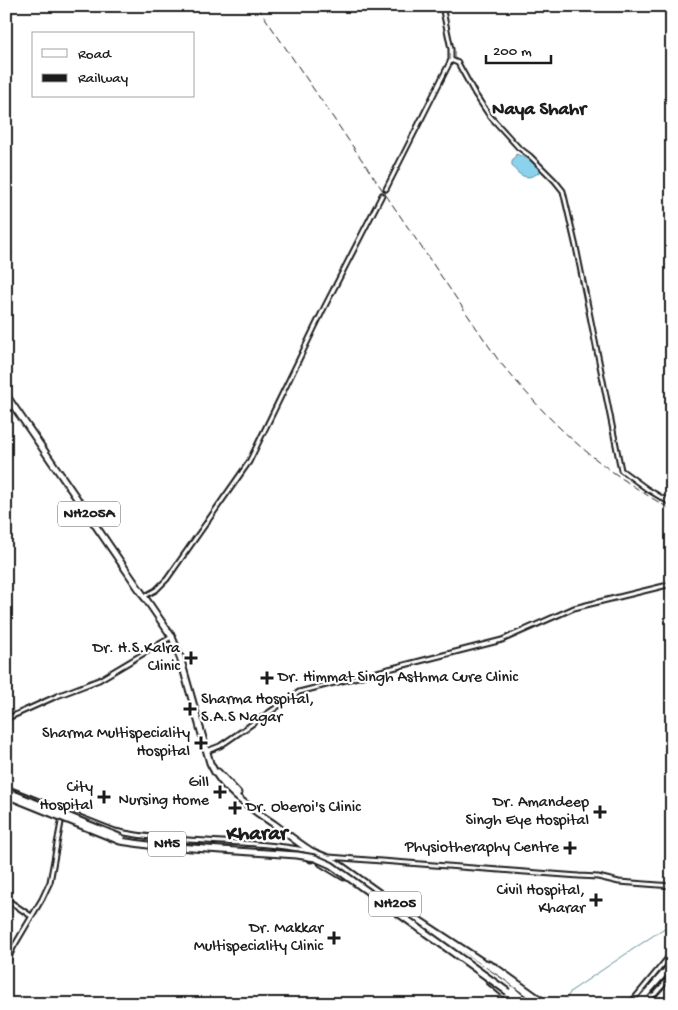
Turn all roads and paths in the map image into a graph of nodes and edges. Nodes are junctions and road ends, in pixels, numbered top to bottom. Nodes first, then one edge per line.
1 (442, 6) edge
2 (451, 60) junction
3 (386, 188) dead end
4 (382, 195) dead end
5 (6, 230) edge
6 (6, 257) edge
7 (6, 391) edge
8 (6, 395) edge
9 (672, 504) edge
10 (672, 584) edge
11 (145, 597) junction
12 (173, 636) junction
13 (6, 719) edge
14 (208, 751) junction
15 (6, 793) edge
16 (66, 812) junction
17 (61, 819) junction
18 (204, 840) junction
19 (300, 847) junction
20 (203, 851) junction
21 (313, 852) junction
22 (326, 857) junction
23 (310, 859) junction
24 (321, 863) junction
25 (672, 886) edge
26 (6, 899) edge
27 (31, 916) junction
28 (672, 953) edge
29 (6, 964) edge
30 (672, 964) edge
31 (481, 967) junction
32 (672, 969) edge
33 (672, 975) edge
34 (638, 1002) edge
35 (546, 1003) edge
36 (516, 1004) edge
37 (522, 1004) edge
38 (529, 1004) edge
39 (538, 1004) edge

1 - 2 street
2 - 3 street
2 - 9 street
4 - 11 street
5 - 6 street
7 - 11 highway, NH205A
8 - 11 highway, NH205A
10 - 14 street
11 - 12 highway, NH205A
12 - 13 street
12 - 14 highway, NH205A
14 - 19 highway, NH205A
14 - 21 highway, NH205A
15 - 16 street
15 - 17 street
15 - 31 highway, NH5, bridge
15 - 37 highway, NH5, bridge
16 - 17 street
16 - 18 street
17 - 20 street
17 - 27 street
18 - 19 street
18 - 20 street
19 - 21 highway, NH205A
20 - 23 street
21 - 22 highway, NH205
21 - 23 highway
22 - 24 street
22 - 25 street
22 - 35 highway, NH205
23 - 24 highway, NH205
24 - 36 highway, NH205
26 - 27 street
27 - 29 street
28 - 34 street
30 - 34 highway
31 - 38 highway, NH5, bridge
31 - 39 highway
32 - 34 highway
33 - 34 street

